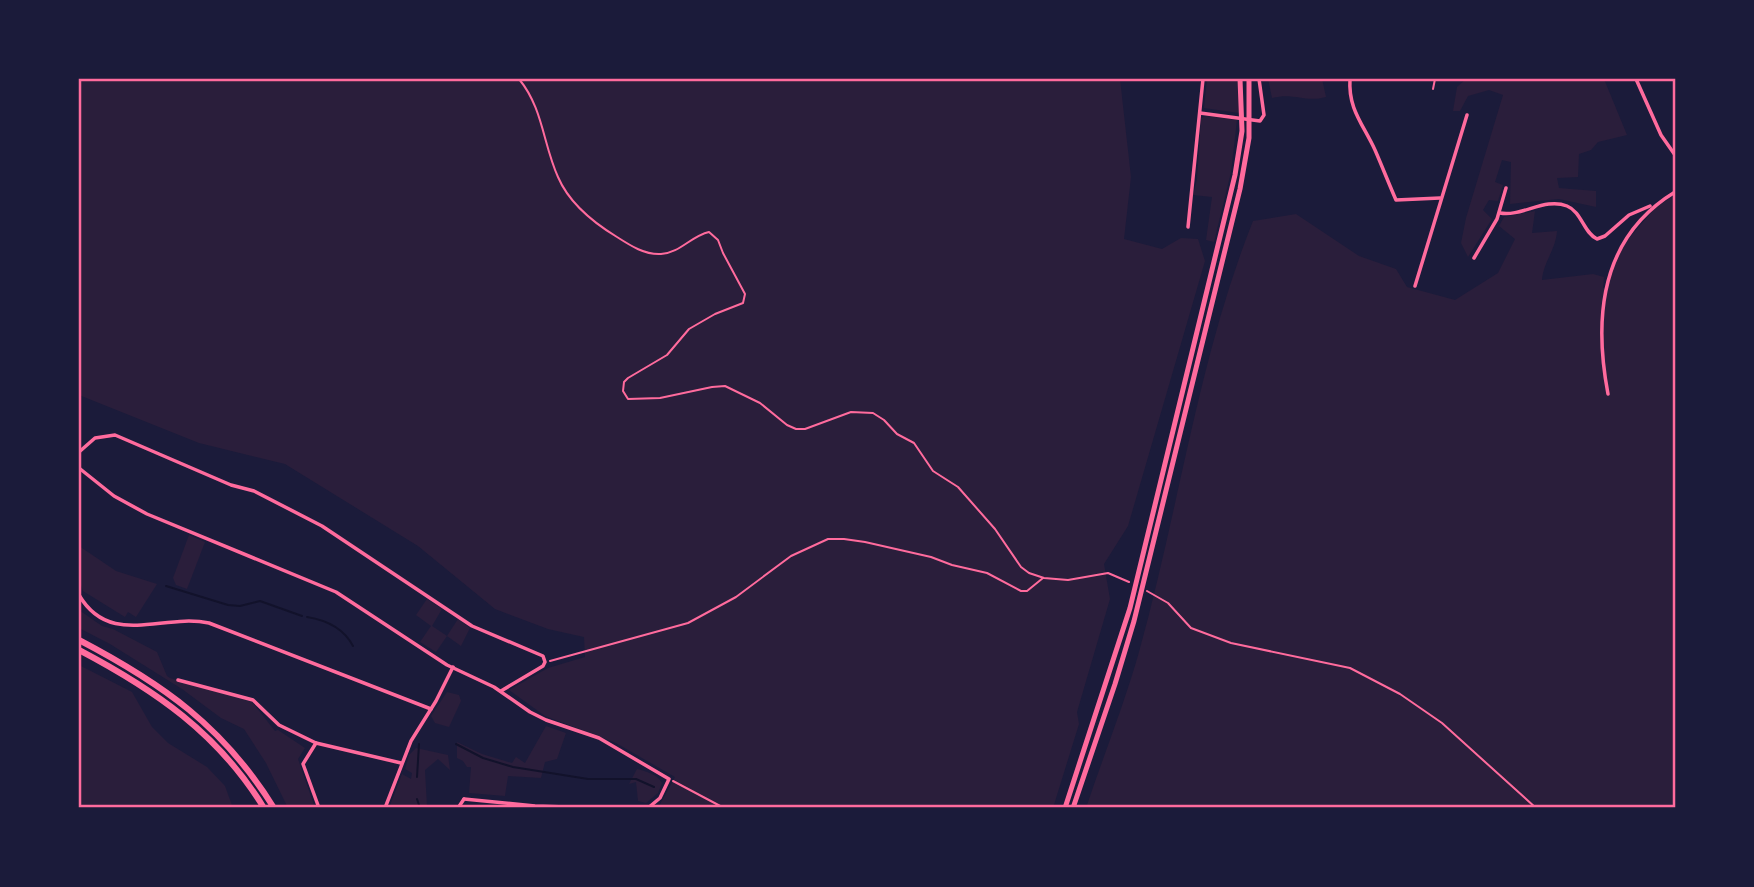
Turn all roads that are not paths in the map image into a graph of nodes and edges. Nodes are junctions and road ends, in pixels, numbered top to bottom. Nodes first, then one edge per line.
1 (1203, 79) edge
2 (1240, 79) edge
3 (1249, 79) edge
4 (1259, 79) edge
5 (1350, 79) edge
6 (1435, 79) edge
7 (1636, 79) edge
8 (1433, 89) dead end
9 (1199, 113) junction
10 (1467, 116) dead end
11 (1675, 155) edge
12 (1506, 188) dead end
13 (1675, 191) edge
14 (1440, 198) junction
15 (1656, 204) junction
16 (1500, 213) junction
17 (1188, 227) dead end
18 (1474, 258) dead end
19 (1415, 286) dead end
20 (1608, 394) dead end
21 (79, 452) edge
22 (79, 468) edge
23 (79, 595) edge
24 (79, 640) edge
25 (79, 650) edge
26 (453, 667) junction
27 (178, 680) dead end
28 (501, 691) junction
29 (431, 709) junction
30 (316, 743) junction
31 (401, 763) junction
32 (264, 808) edge
33 (274, 808) edge
34 (319, 808) edge
35 (385, 808) edge
36 (461, 808) edge
37 (599, 808) edge
38 (648, 808) edge
39 (1065, 808) edge
40 (1073, 808) edge

1 - 9 street
2 - 39 highway
3 - 40 highway
4 - 9 street
5 - 14 street
6 - 8 lane
7 - 11 street
9 - 17 street
10 - 14 street
12 - 16 street
13 - 15 street
14 - 19 street
15 - 16 street
15 - 20 street
16 - 18 street
21 - 28 street
22 - 26 street
23 - 29 street
24 - 33 highway
25 - 32 highway
26 - 28 street
26 - 29 street
27 - 30 street
28 - 38 street
29 - 31 street
30 - 31 street
30 - 34 street
31 - 35 street
36 - 37 street

